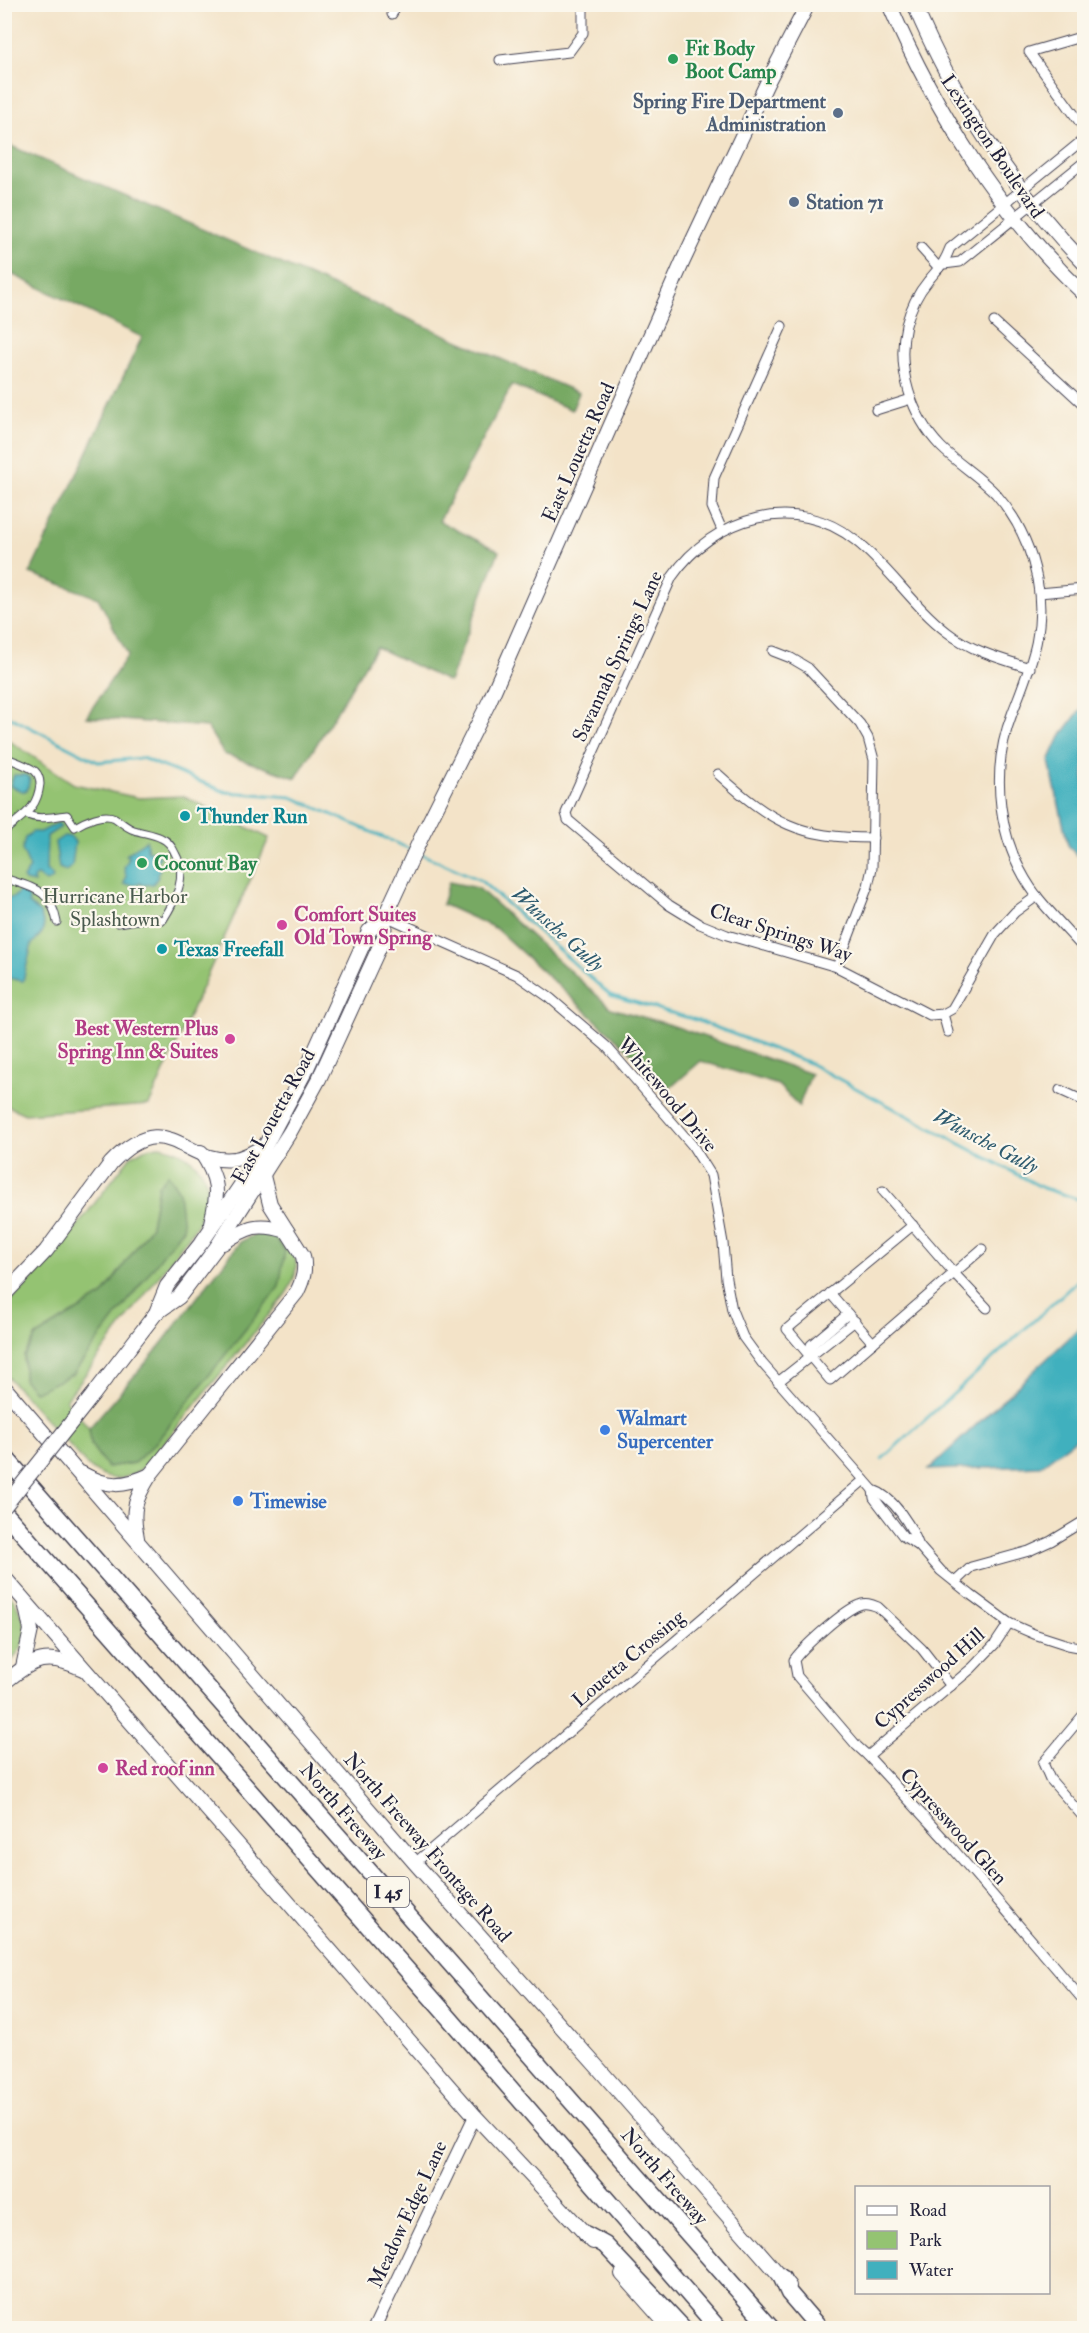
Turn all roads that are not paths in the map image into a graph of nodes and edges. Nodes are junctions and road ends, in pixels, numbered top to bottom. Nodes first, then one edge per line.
1 (397, 4) edge
2 (584, 4) edge
3 (808, 4) edge
4 (815, 4) edge
5 (890, 4) edge
6 (914, 4) edge
7 (392, 14) dead end
8 (796, 27) junction
9 (1084, 36) edge
10 (500, 60) dead end
11 (1084, 128) edge
12 (1084, 139) edge
13 (1059, 160) junction
14 (1084, 162) edge
15 (1071, 173) junction
16 (1023, 189) junction
17 (1004, 203) junction
18 (1034, 203) junction
19 (1016, 218) junction
20 (968, 233) junction
21 (980, 247) junction
22 (921, 248) dead end
23 (1084, 263) edge
24 (942, 266) junction
25 (1084, 294) edge
26 (994, 322) dead end
27 (782, 326) dead end
28 (911, 399) junction
29 (1084, 405) edge
30 (876, 410) dead end
31 (722, 530) junction
32 (1084, 589) edge
33 (1039, 593) junction
34 (773, 651) dead end
35 (1030, 668) junction
36 (4, 757) edge
37 (718, 774) dead end
38 (26, 814) junction
39 (566, 815) joint
40 (4, 832) edge
41 (873, 838) junction
42 (4, 878) edge
43 (1037, 896) junction
44 (385, 916) junction
45 (57, 922) dead end
46 (118, 923) dead end
47 (1084, 949) edge
48 (837, 967) junction
49 (943, 1014) junction
50 (948, 1032) dead end
51 (301, 1079) junction
52 (1060, 1090) dead end
53 (1084, 1101) edge
54 (306, 1102) junction
55 (265, 1146) junction
56 (201, 1152) junction
57 (263, 1176) junction
58 (884, 1191) dead end
59 (913, 1225) junction
60 (287, 1231) junction
61 (209, 1232) junction
62 (216, 1248) junction
63 (982, 1249) dead end
64 (954, 1273) junction
65 (4, 1295) edge
66 (833, 1297) junction
67 (987, 1308) dead end
68 (156, 1312) junction
69 (851, 1318) junction
70 (873, 1342) junction
71 (809, 1356) junction
72 (778, 1382) junction
73 (4, 1387) edge
74 (4, 1456) edge
75 (76, 1470) junction
76 (150, 1475) junction
77 (864, 1480) junction
78 (873, 1490) junction
79 (4, 1507) edge
80 (4, 1512) edge
81 (901, 1515) junction
82 (1084, 1521) edge
83 (893, 1522) junction
84 (137, 1540) junction
85 (919, 1546) junction
86 (4, 1577) edge
87 (955, 1582) junction
88 (23, 1598) junction
89 (1009, 1623) junction
90 (1084, 1648) edge
91 (23, 1667) junction
92 (89, 1672) junction
93 (4, 1683) edge
94 (951, 1686) junction
95 (1084, 1714) edge
96 (868, 1756) junction
97 (1084, 1818) edge
98 (416, 1863) junction
99 (1084, 2001) edge
100 (475, 2116) junction
101 (587, 2235) junction
102 (782, 2278) junction
103 (374, 2328) edge
104 (670, 2328) edge
105 (683, 2328) edge
106 (718, 2328) edge
107 (771, 2328) edge
108 (819, 2328) edge
109 (826, 2328) edge

1 - 7 street
2 - 10 street
3 - 8 main road, East Louetta Road
4 - 8 main road
5 - 17 main road, Lexington Boulevard
6 - 16 main road, Lexington Boulevard
8 - 44 main road, East Louetta Road
9 - 11 street
12 - 13 street
13 - 15 street
13 - 16 street
14 - 15 street
15 - 18 street
16 - 17 street
16 - 18 main road, Lexington Boulevard
17 - 19 main road, Lexington Boulevard
17 - 20 street
18 - 19 street
18 - 23 main road, Lexington Boulevard
19 - 21 street
19 - 25 main road, Lexington Boulevard
20 - 21 street
20 - 24 street
21 - 24 street
22 - 24 street
24 - 28 street
26 - 29 street
27 - 31 street
28 - 30 street
28 - 33 street
31 - 35 street, Savannah Springs Lane
31 - 39 street, Savannah Springs Lane
32 - 33 street
33 - 35 street
34 - 41 street
35 - 43 street
36 - 38 street
37 - 41 street
38 - 40 street
38 - 46 street
39 - 48 street, Clear Springs Way
41 - 48 street
42 - 45 street
43 - 47 street
43 - 49 street
44 - 51 main road, East Louetta Road
44 - 54 main road, East Louetta Road
44 - 72 street, Whitewood Drive
48 - 49 street, Clear Springs Way
49 - 50 street
51 - 54 main road
51 - 55 main road, East Louetta Road
52 - 53 street
54 - 57 main road, East Louetta Road
55 - 56 main road
55 - 61 main road, East Louetta Road
56 - 61 main road
56 - 65 main road
57 - 60 main road
57 - 62 main road, East Louetta Road
58 - 59 street
59 - 64 street
59 - 66 street
60 - 62 main road
60 - 76 main road
61 - 68 main road, East Louetta Road
62 - 68 main road, East Louetta Road
63 - 64 street
64 - 67 street
64 - 70 street
66 - 69 street
66 - 71 street
68 - 79 main road, East Louetta Road, bridge
69 - 70 street
69 - 71 street
70 - 71 street
71 - 72 street
72 - 77 street, Whitewood Drive
73 - 75 main road, North Freeway Frontage Road
74 - 107 highway, North Freeway / I 45
75 - 76 main road
75 - 84 main road, North Freeway Frontage Road
76 - 84 main road
77 - 78 street, Whitewood Drive
77 - 98 street, Louetta Crossing
78 - 81 street
78 - 83 street
80 - 106 highway, I 45
81 - 83 street
81 - 85 street
82 - 87 street
83 - 85 street
84 - 98 main road, North Freeway Frontage Road
85 - 87 street
86 - 88 main road
87 - 89 street
88 - 91 main road
88 - 92 main road
89 - 90 street
89 - 94 street, Cypresswood Hill
91 - 92 main road
91 - 93 main road
92 - 100 main road
94 - 96 street, Cypresswood Hill
94 - 96 street, Cypresswood Glen
95 - 97 street
96 - 99 street, Cypresswood Glen
98 - 102 main road, North Freeway Frontage Road
100 - 101 main road
100 - 103 street, Meadow Edge Lane
101 - 104 main road
101 - 105 highway
102 - 108 highway
102 - 109 main road, North Freeway Frontage Road

